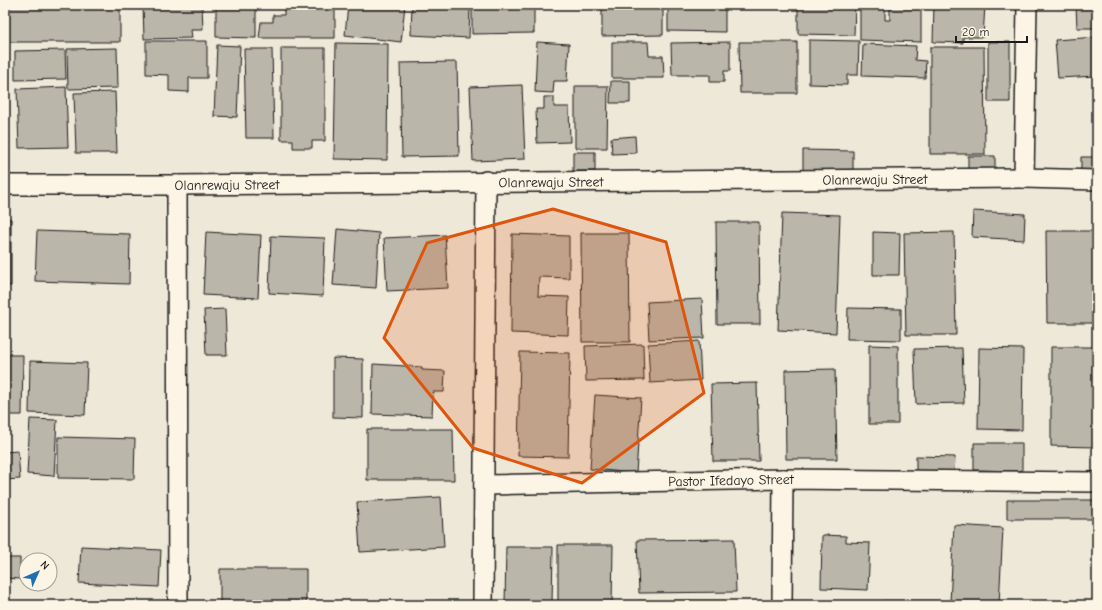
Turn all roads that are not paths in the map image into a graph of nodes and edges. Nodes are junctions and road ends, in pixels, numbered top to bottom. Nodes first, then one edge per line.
1 (1027, 5) edge
2 (1024, 178) junction
3 (1097, 180) edge
4 (486, 181) junction
5 (5, 184) edge
6 (177, 185) junction
7 (783, 479) junction
8 (1097, 482) edge
9 (484, 485) junction
10 (178, 605) edge
11 (483, 605) edge
12 (782, 605) edge

1 - 2 street
2 - 3 street, Olanrewaju Street
2 - 4 street, Olanrewaju Street
4 - 6 street, Olanrewaju Street
4 - 9 street
5 - 6 street, Olanrewaju Street
6 - 10 street
7 - 8 street, Pastor Ifedayo Street
7 - 9 street, Pastor Ifedayo Street
7 - 12 street
9 - 11 street

